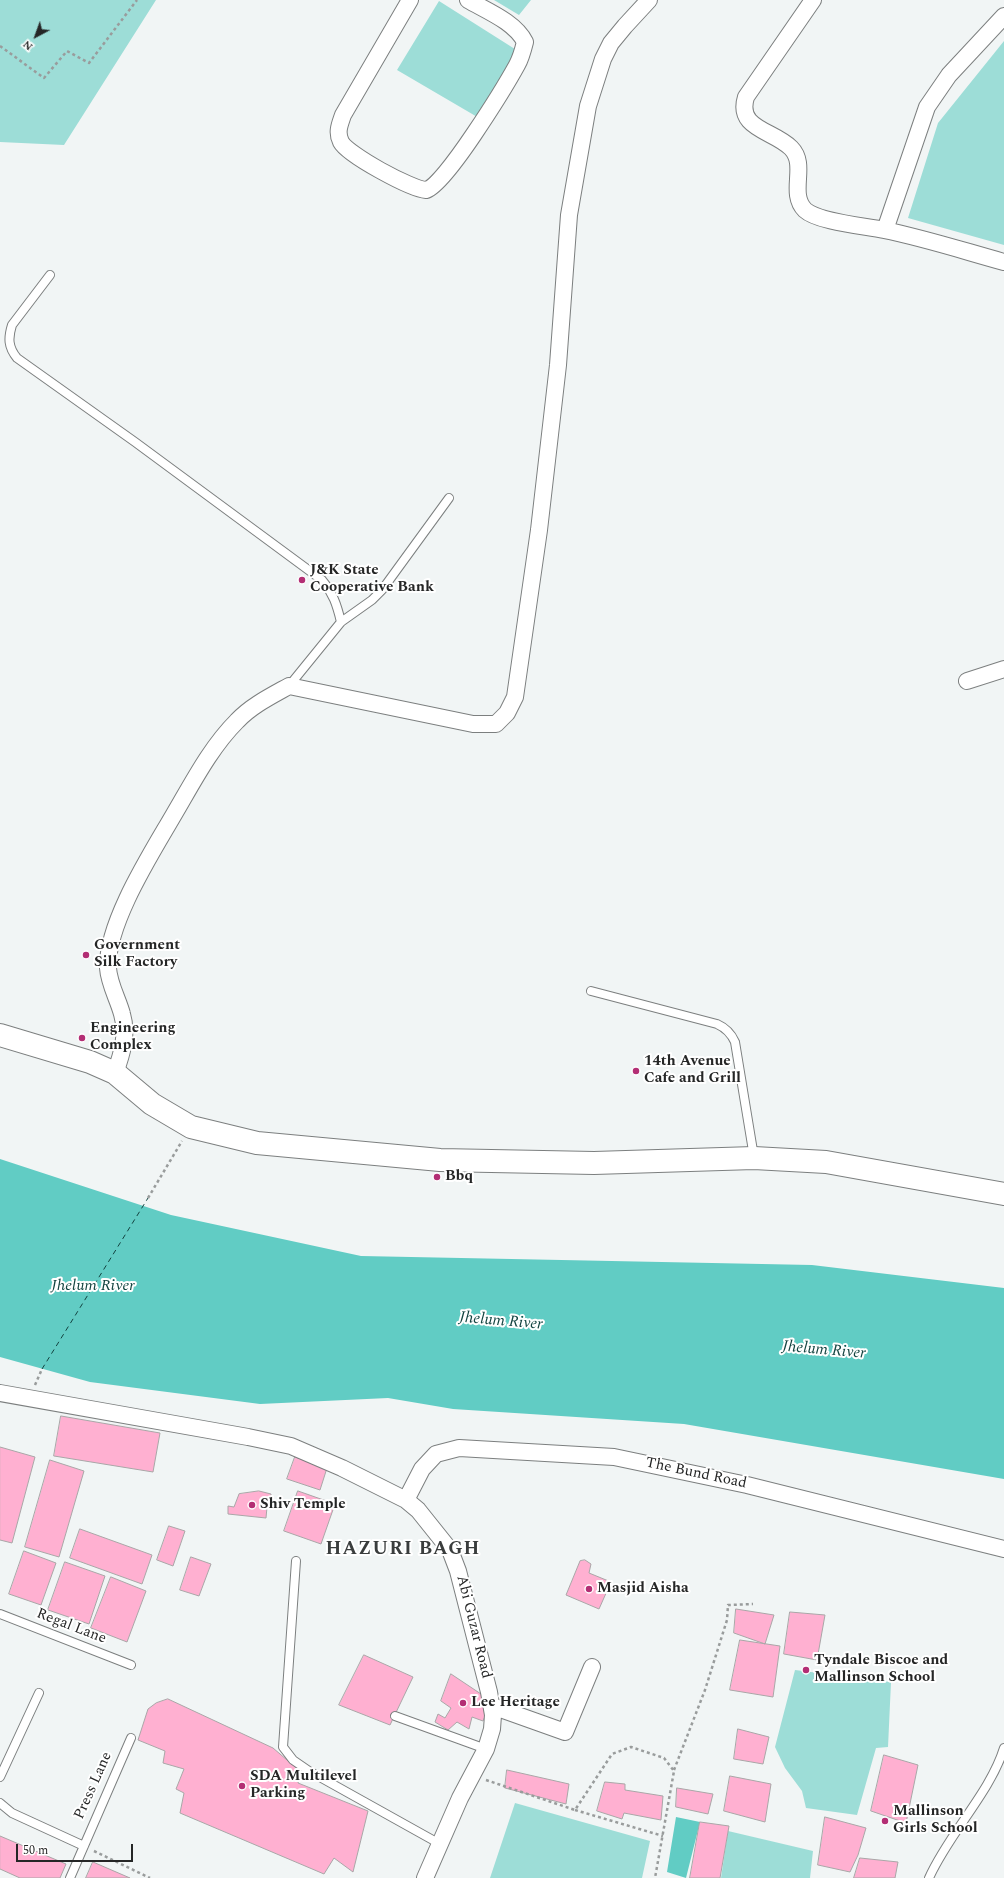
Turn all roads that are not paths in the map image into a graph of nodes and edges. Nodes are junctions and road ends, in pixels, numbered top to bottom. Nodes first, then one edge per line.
1 (410, 0) edge
2 (468, 0) edge
3 (649, 0) edge
4 (813, 0) edge
5 (1004, 16) edge
6 (885, 230) junction
7 (1004, 262) edge
8 (50, 275) dead end
9 (449, 498) dead end
10 (341, 622) junction
11 (1004, 669) edge
12 (967, 681) dead end
13 (289, 686) junction
14 (591, 991) dead end
15 (0, 1035) edge
16 (115, 1073) junction
17 (754, 1158) junction
18 (1004, 1194) edge
19 (0, 1393) edge
20 (406, 1500) junction
21 (1004, 1549) edge
22 (296, 1561) dead end
23 (0, 1614) edge
24 (131, 1665) dead end
25 (592, 1667) dead end
26 (39, 1693) dead end
27 (492, 1706) junction
28 (395, 1716) dead end
29 (131, 1738) dead end
30 (1004, 1748) edge
31 (486, 1749) junction
32 (0, 1777) edge
33 (0, 1803) edge
34 (440, 1844) junction
35 (84, 1846) junction
36 (70, 1878) edge
37 (425, 1878) edge
38 (930, 1878) edge

1 - 2 street
3 - 13 street
4 - 6 street
5 - 6 street
6 - 7 street
8 - 10 lane
9 - 10 lane
10 - 13 lane
11 - 12 street
13 - 16 street
14 - 17 lane
15 - 16 main road
16 - 17 main road
17 - 18 main road
19 - 20 street, Abi Guzar Road
20 - 21 street, The Bund Road
20 - 27 street, Abi Guzar Road
22 - 34 lane
23 - 24 lane, Regal Lane
25 - 27 street
26 - 32 lane
27 - 31 street, Abi Guzar Road
28 - 31 lane
29 - 35 lane, Press Lane
30 - 38 lane
31 - 34 street, Abi Guzar Road
33 - 35 lane
34 - 37 street, Abi Guzar Road
35 - 36 lane, Press Lane

